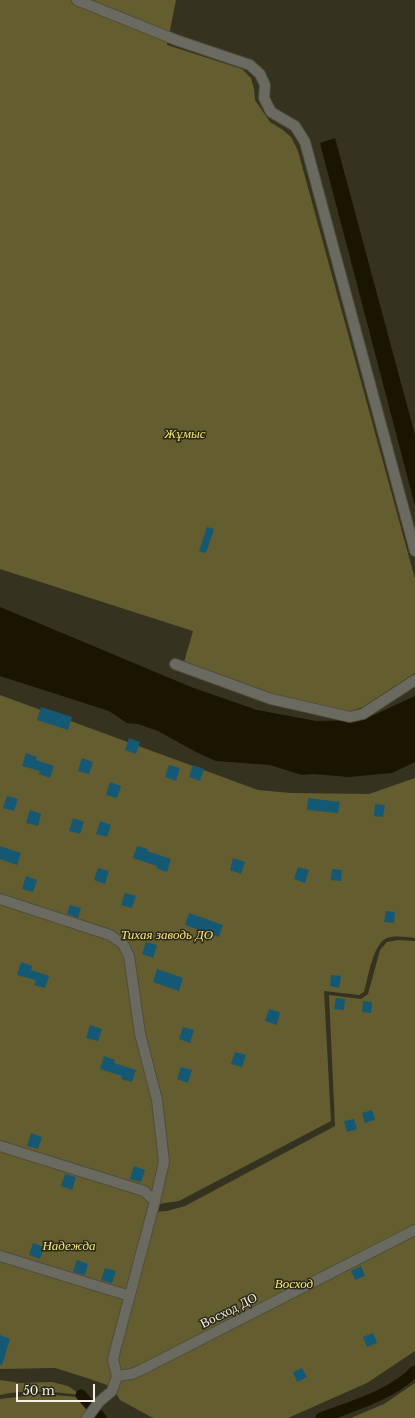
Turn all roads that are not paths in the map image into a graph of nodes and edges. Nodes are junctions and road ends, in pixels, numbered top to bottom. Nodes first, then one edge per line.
1 (77, 0) edge
2 (415, 550) edge
3 (175, 664) dead end
4 (415, 680) edge
5 (0, 899) edge
6 (0, 1146) edge
7 (155, 1201) junction
8 (415, 1230) edge
9 (0, 1256) edge
10 (130, 1296) junction
11 (117, 1376) junction
12 (87, 1418) edge

1 - 2 street
3 - 4 street
5 - 7 street
6 - 7 street
7 - 10 street
8 - 11 street, Восход ДО
9 - 10 street
10 - 11 street
11 - 12 street

